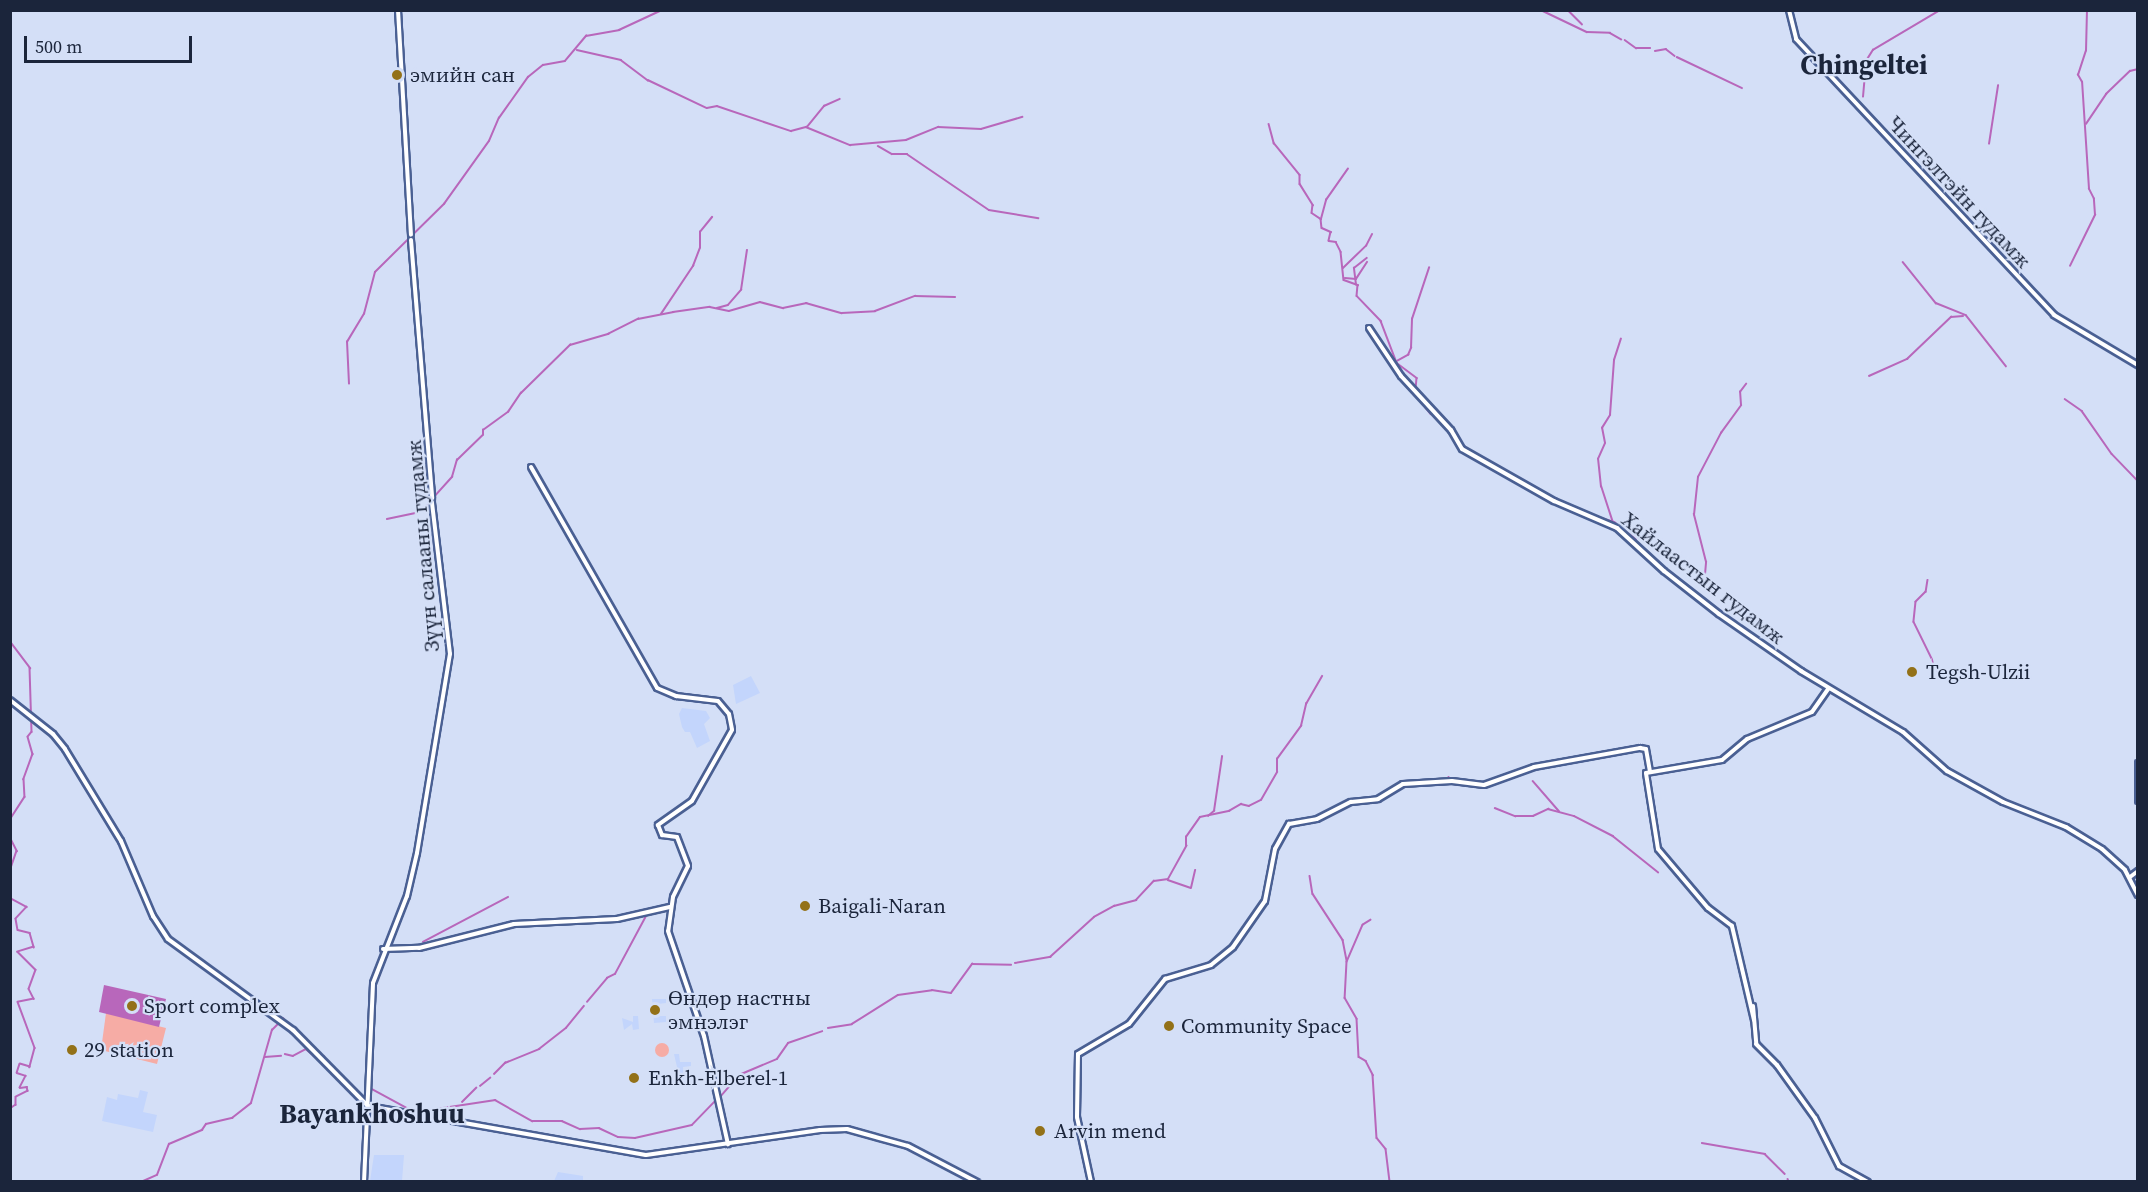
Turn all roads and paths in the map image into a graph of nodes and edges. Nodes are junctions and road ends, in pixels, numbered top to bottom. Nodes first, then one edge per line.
1 (398, 10) edge
2 (1789, 10) edge
3 (1369, 328) dead end
4 (2138, 365) edge
5 (531, 467) dead end
6 (1829, 688) junction
7 (10, 700) edge
8 (2138, 763) edge
9 (1650, 771) junction
10 (2138, 801) edge
11 (2138, 871) edge
12 (2130, 877) junction
13 (2138, 895) edge
14 (670, 907) junction
15 (663, 909) junction
16 (668, 915) junction
17 (383, 949) junction
18 (368, 1106) junction
19 (728, 1144) junction
20 (364, 1182) edge
21 (977, 1182) edge
22 (1091, 1182) edge
23 (1868, 1182) edge

1 - 17 main road, Зүүн салааны гудамж
2 - 4 main road, Чингэлтэйн гудамж
3 - 6 main road, Хайлаастын гудамж
5 - 14 main road
6 - 9 main road
6 - 12 main road, Хайлаастын гудамж
7 - 18 main road
8 - 10 main road
9 - 22 main road
9 - 23 main road
11 - 12 main road
12 - 13 main road
14 - 15 main road
14 - 16 main road
15 - 16 main road
15 - 17 main road
16 - 19 main road
17 - 18 main road, Зүүн салааны гудамж
18 - 19 main road
18 - 20 main road, Зүүн салааны гудамж
19 - 21 main road

